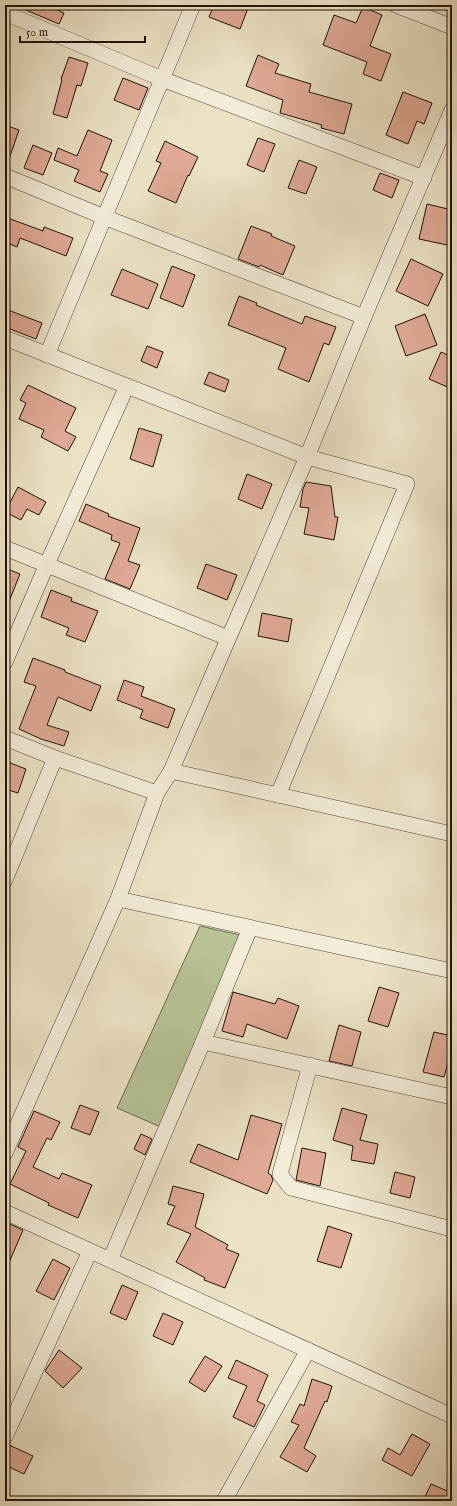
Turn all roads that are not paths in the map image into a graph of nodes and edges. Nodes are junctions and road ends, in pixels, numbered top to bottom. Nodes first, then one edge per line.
1 (193, 5) edge
2 (396, 5) edge
3 (5, 13) edge
4 (452, 27) edge
5 (162, 79) junction
6 (452, 110) edge
7 (5, 176) edge
8 (424, 178) junction
9 (104, 217) junction
10 (364, 317) junction
11 (5, 338) edge
12 (47, 355) junction
13 (127, 386) junction
14 (307, 457) junction
15 (5, 548) edge
16 (47, 564) junction
17 (228, 638) junction
18 (5, 662) edge
19 (5, 738) edge
20 (55, 758) junction
21 (170, 771) junction
22 (157, 794) junction
23 (278, 795) junction
24 (452, 834) edge
25 (5, 880) edge
26 (118, 899) junction
27 (250, 928) junction
28 (452, 971) edge
29 (203, 1042) junction
30 (310, 1065) junction
31 (452, 1097) edge
32 (5, 1152) edge
33 (5, 1212) edge
34 (452, 1229) edge
35 (90, 1251) junction
36 (110, 1260) junction
37 (308, 1350) junction
38 (452, 1416) edge
39 (5, 1436) edge
40 (224, 1501) edge

1 - 5 street
2 - 4 street
3 - 5 street
5 - 8 street
5 - 9 street
6 - 8 street
7 - 9 street
8 - 10 street
9 - 10 street
9 - 12 street
10 - 14 street
11 - 12 street
12 - 13 street
13 - 14 street
13 - 16 street
14 - 17 street
14 - 23 street
15 - 16 street
16 - 17 street
16 - 18 street
17 - 21 street
19 - 20 street
20 - 22 street
20 - 25 street
21 - 22 street
21 - 23 street
22 - 26 street
23 - 24 street
26 - 27 street
26 - 32 street
27 - 28 street
27 - 29 street
29 - 30 street
29 - 36 street
30 - 31 street
30 - 34 street
33 - 35 street
35 - 36 street
35 - 39 street
36 - 37 street
37 - 38 street
37 - 40 street

